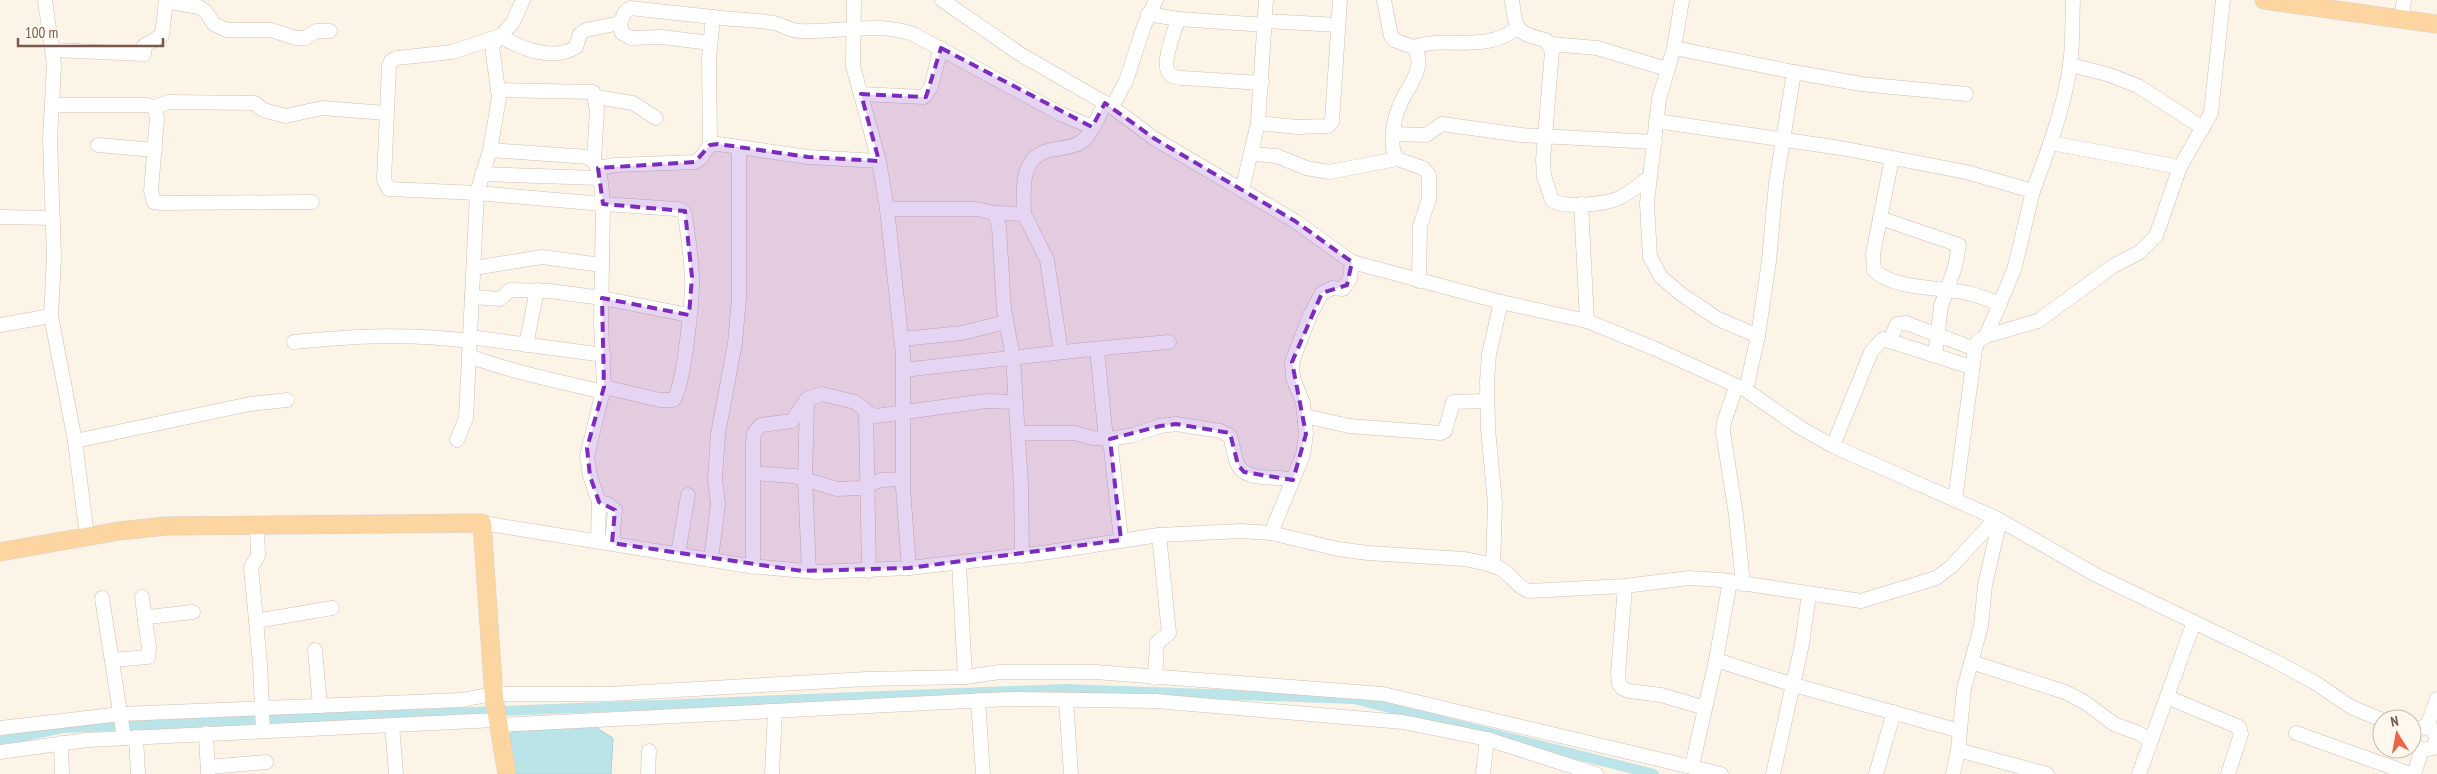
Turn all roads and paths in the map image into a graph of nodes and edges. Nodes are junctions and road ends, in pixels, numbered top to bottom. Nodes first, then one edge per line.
1 (45, 0) edge
2 (167, 0) edge
3 (523, 0) edge
4 (854, 0) edge
5 (942, 0) edge
6 (1156, 0) edge
7 (1266, 0) edge
8 (1340, 0) edge
9 (1384, 0) edge
10 (1512, 0) edge
11 (1682, 0) edge
12 (2073, 0) edge
13 (2223, 0) edge
14 (2264, 0) edge
15 (2404, 0) edge
16 (1148, 14) junction
17 (713, 17) junction
18 (1178, 19) junction
19 (2401, 19) junction
20 (620, 23) junction
21 (1266, 23) junction
22 (2437, 24) edge
23 (1338, 26) junction
24 (1518, 28) junction
25 (854, 30) junction
26 (330, 31) dead end
27 (500, 36) junction
28 (710, 43) junction
29 (1550, 44) junction
30 (1413, 47) junction
31 (941, 48) junction
32 (1674, 48) junction
33 (53, 50) junction
34 (2070, 65) junction
35 (1667, 69) junction
36 (1794, 72) junction
37 (1262, 83) junction
38 (498, 90) junction
39 (861, 94) junction
40 (1966, 94) dead end
41 (596, 97) junction
42 (52, 105) junction
43 (1109, 105) junction
44 (154, 107) junction
45 (386, 113) junction
46 (656, 118) dead end
47 (1656, 121) junction
48 (1258, 123) junction
49 (1092, 127) junction
50 (2203, 128) junction
51 (1394, 134) junction
52 (1544, 134) junction
53 (1784, 138) junction
54 (1655, 142) junction
55 (2051, 143) junction
56 (98, 145) dead end
57 (710, 145) junction
58 (738, 147) junction
59 (154, 150) junction
60 (490, 150) junction
61 (1252, 154) junction
62 (1892, 158) junction
63 (1398, 159) junction
64 (879, 161) junction
65 (2180, 167) junction
66 (597, 169) junction
67 (482, 174) junction
68 (1650, 177) junction
69 (1242, 190) junction
70 (2033, 191) junction
71 (477, 193) junction
72 (312, 202) dead end
73 (603, 204) junction
74 (1581, 204) junction
75 (887, 209) junction
76 (995, 213) junction
77 (1024, 214) junction
78 (0, 217) edge
79 (53, 218) junction
80 (1880, 218) junction
81 (1352, 262) junction
82 (602, 265) junction
83 (474, 268) junction
84 (1419, 281) junction
85 (537, 290) junction
86 (1945, 291) junction
87 (472, 297) junction
88 (602, 298) junction
89 (1501, 302) junction
90 (2000, 304) junction
91 (688, 315) junction
92 (51, 316) junction
93 (1587, 321) junction
94 (1006, 322) junction
95 (0, 325) edge
96 (1938, 334) junction
97 (1758, 336) junction
98 (1986, 336) junction
99 (470, 339) junction
100 (902, 339) junction
101 (1890, 340) junction
102 (294, 342) dead end
103 (1169, 342) dead end
104 (526, 344) junction
105 (1097, 349) junction
106 (1975, 349) junction
107 (1061, 352) junction
108 (1935, 354) junction
109 (604, 355) junction
110 (469, 356) junction
111 (1013, 358) junction
112 (1971, 367) junction
113 (903, 370) junction
114 (604, 389) junction
115 (1741, 389) junction
116 (807, 399) junction
117 (287, 400) dead end
118 (1487, 401) junction
119 (1016, 402) junction
120 (866, 411) junction
121 (904, 411) junction
122 (1305, 416) junction
123 (1018, 433) junction
124 (1108, 439) junction
125 (457, 440) dead end
126 (75, 441) junction
127 (1833, 446) junction
128 (753, 473) junction
129 (903, 478) junction
130 (805, 479) junction
131 (1292, 480) junction
132 (868, 486) junction
133 (688, 495) dead end
134 (1955, 500) junction
135 (599, 502) junction
136 (1998, 519) junction
137 (482, 523) junction
138 (257, 524) junction
139 (1272, 533) junction
140 (1159, 535) junction
141 (87, 536) junction
142 (1121, 540) junction
143 (598, 541) junction
144 (612, 543) junction
145 (0, 552) edge
146 (678, 554) junction
147 (1022, 556) junction
148 (711, 560) junction
149 (959, 563) junction
150 (1493, 566) junction
151 (753, 567) junction
152 (909, 568) junction
153 (809, 571) junction
154 (870, 571) junction
155 (1737, 582) junction
156 (1625, 586) junction
157 (1809, 594) junction
158 (142, 597) dead end
159 (102, 598) dead end
160 (332, 608) dead end
161 (193, 612) dead end
162 (145, 620) junction
163 (256, 621) junction
164 (2194, 622) junction
165 (315, 650) dead end
166 (112, 660) junction
167 (1716, 660) junction
168 (1971, 662) junction
169 (965, 677) junction
170 (1155, 678) junction
171 (1794, 685) junction
172 (493, 696) junction
173 (2167, 697) junction
174 (2437, 699) edge
175 (978, 700) junction
176 (1066, 700) junction
177 (320, 706) junction
178 (1705, 708) junction
179 (776, 711) junction
180 (1894, 712) junction
181 (2372, 716) edge
182 (121, 717) junction
183 (262, 720) junction
184 (496, 721) junction
185 (392, 725) junction
186 (2427, 726) junction
187 (2422, 727) edge
188 (0, 728) edge
189 (1960, 731) junction
190 (206, 733) junction
191 (2296, 733) dead end
192 (128, 738) junction
193 (2437, 738) edge
194 (1487, 739) junction
195 (2151, 740) junction
196 (61, 743) junction
197 (1958, 750) junction
198 (2422, 750) edge
199 (649, 751) dead end
200 (0, 752) edge
201 (2418, 759) edge
202 (266, 762) dead end
203 (1692, 766) junction
204 (208, 771) edge
205 (62, 774) edge
206 (138, 774) edge
207 (396, 774) edge
208 (507, 774) edge
209 (648, 774) edge
210 (772, 774) edge
211 (983, 774) edge
212 (1071, 774) edge
213 (1483, 774) edge
214 (1596, 774) edge
215 (1721, 774) edge
216 (1772, 774) edge
217 (1876, 774) edge
218 (1953, 774) edge
219 (2047, 774) edge
220 (2138, 774) edge
221 (2228, 774) edge
222 (2412, 774) edge

1 - 33 street
2 - 26 street
2 - 33 street
3 - 27 street
4 - 25 street
5 - 43 street
6 - 16 street
7 - 21 street
8 - 23 street
9 - 30 street
10 - 24 street
11 - 32 street
12 - 34 street
13 - 50 street
14 - 19 main road
15 - 19 street
16 - 18 street
16 - 43 street
17 - 20 street
17 - 25 street
17 - 28 street
18 - 21 street
18 - 37 street
19 - 22 main road
20 - 27 street
20 - 28 street
21 - 23 street
21 - 37 street
23 - 48 street
24 - 29 street
24 - 30 street
25 - 31 street
25 - 39 street
27 - 38 street
27 - 45 street
28 - 57 street
29 - 35 street
29 - 52 street
30 - 51 street
31 - 39 street
31 - 49 street
32 - 35 street
32 - 36 street
33 - 42 street
34 - 50 street
34 - 55 street
35 - 47 street
36 - 40 street
36 - 53 street
37 - 48 street
38 - 41 street
38 - 60 street
39 - 64 street
41 - 46 street
41 - 66 street
42 - 44 street
42 - 79 street
43 - 49 street
43 - 69 street
44 - 45 street
44 - 59 street
45 - 71 street
47 - 53 street
47 - 54 street
48 - 61 street
49 - 77 street
50 - 65 street
51 - 52 street
51 - 63 street
52 - 54 street
52 - 74 street
53 - 62 street
53 - 97 street
54 - 68 street
55 - 65 street
55 - 70 street
56 - 59 street
57 - 58 street
57 - 66 street
58 - 64 street
58 - 148 street
59 - 72 street
60 - 66 street
60 - 67 street
61 - 63 street
61 - 69 street
62 - 70 street
62 - 80 street
63 - 84 street
64 - 75 street
65 - 98 street
66 - 67 street
66 - 73 street
67 - 71 street
68 - 74 street
68 - 97 street
69 - 81 street
70 - 90 street
71 - 73 street
71 - 83 street
73 - 82 street
73 - 91 street
74 - 93 street
75 - 76 street
75 - 100 street
76 - 77 street
76 - 94 street
77 - 107 street
78 - 79 street
79 - 92 street
80 - 86 street
80 - 86 street
81 - 84 street
81 - 122 street
82 - 83 street
82 - 88 street
83 - 87 street
84 - 89 street
85 - 87 street
85 - 88 street
85 - 104 street
86 - 90 street
86 - 96 street
87 - 99 street
88 - 91 street
88 - 109 street
89 - 93 street
89 - 118 street
90 - 98 street
91 - 114 street
92 - 95 street
92 - 126 street
93 - 115 street
94 - 100 street
94 - 111 street
96 - 101 street
96 - 106 street
96 - 108 street
97 - 115 street
98 - 106 street
99 - 102 street
99 - 104 street
99 - 110 street
100 - 113 street
101 - 108 street
101 - 127 street
103 - 105 street
104 - 109 street
105 - 107 street
105 - 124 street
106 - 112 street
107 - 111 street
108 - 112 street
109 - 114 street
110 - 114 street
110 - 125 street
111 - 113 street
111 - 119 street
112 - 134 street
113 - 121 street
114 - 135 street
115 - 127 street
115 - 155 street
116 - 120 street
116 - 128 street
116 - 130 street
117 - 126 street
118 - 122 street
118 - 150 street
119 - 121 street
119 - 123 street
120 - 121 street
120 - 132 street
121 - 129 street
122 - 131 street
123 - 124 street
123 - 147 street
124 - 131 street
124 - 142 street
126 - 141 street
127 - 134 street
128 - 130 street
128 - 151 street
129 - 132 street
129 - 152 street
130 - 132 street
130 - 153 street
131 - 139 street
132 - 154 street
133 - 146 street
134 - 136 street
135 - 143 street
135 - 144 street
136 - 157 street
136 - 164 street
136 - 168 street
137 - 138 main road
137 - 143 street
137 - 172 main road
138 - 141 main road
138 - 163 street
139 - 140 street
139 - 150 street
140 - 142 street
140 - 170 street
141 - 145 main road
142 - 147 street
143 - 144 street
144 - 146 street
146 - 148 street
147 - 149 street
148 - 151 street
149 - 152 street
149 - 169 street
150 - 156 street
151 - 153 street
152 - 154 street
153 - 154 street
155 - 156 street
155 - 157 street
155 - 167 street
156 - 178 street
157 - 171 street
158 - 162 street
159 - 166 street
160 - 163 street
161 - 162 street
162 - 166 street
163 - 183 street
164 - 173 street
164 - 181 street
165 - 177 street
166 - 182 street
167 - 171 street
167 - 178 street
168 - 189 street
168 - 195 street
169 - 170 street
169 - 172 street
170 - 203 street
171 - 180 street
171 - 216 street
172 - 177 street
172 - 184 main road
173 - 195 street
173 - 221 street
174 - 186 street
175 - 176 street
175 - 179 street
175 - 211 street
176 - 194 street
176 - 212 street
177 - 183 street
178 - 203 street
179 - 184 street
179 - 210 street
180 - 189 street
180 - 217 street
182 - 183 street
182 - 188 street
182 - 192 street
183 - 185 street
183 - 190 street
184 - 185 street
184 - 208 main road
185 - 207 street
186 - 187 street
186 - 193 street
189 - 197 street
190 - 192 street
190 - 204 street
191 - 222 street
192 - 196 street
192 - 206 street
193 - 198 street
194 - 213 street
194 - 214 street
195 - 220 street
196 - 200 street
196 - 205 street
197 - 218 street
197 - 219 street
199 - 209 street
201 - 222 street
202 - 204 street
203 - 215 street

